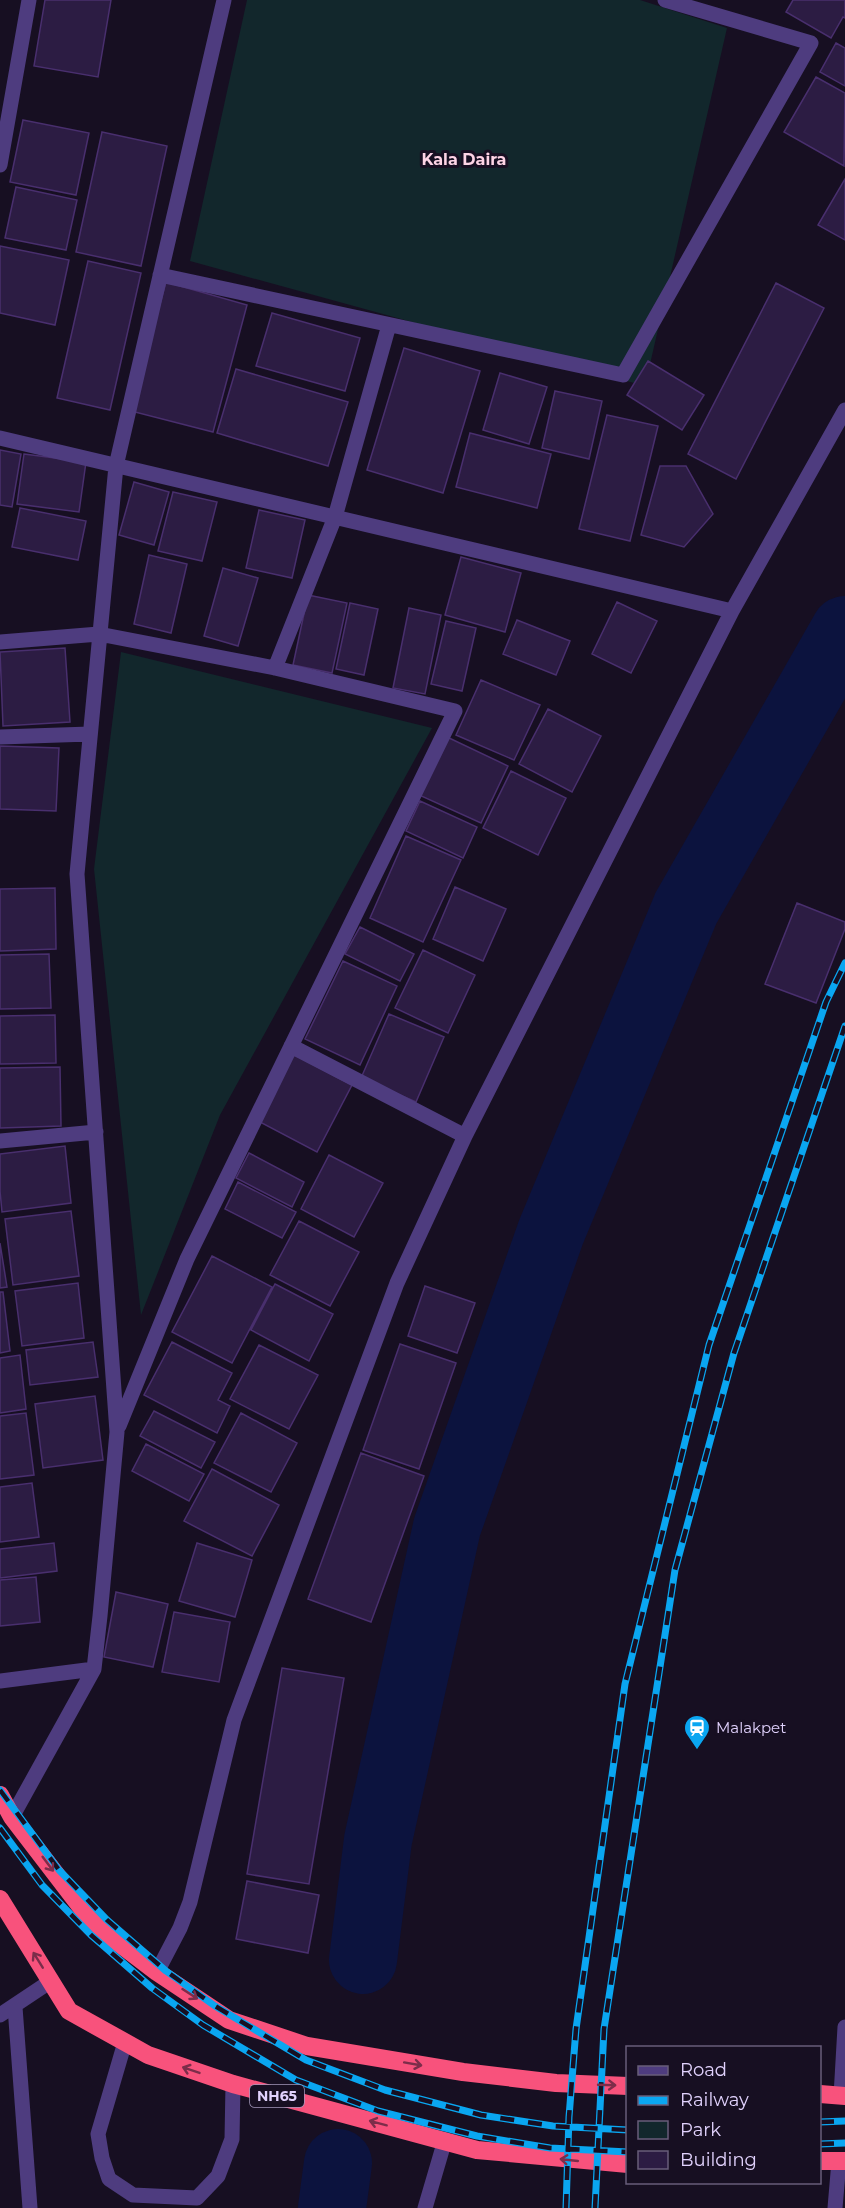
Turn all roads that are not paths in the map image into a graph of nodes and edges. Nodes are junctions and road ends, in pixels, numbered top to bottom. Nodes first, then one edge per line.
1 (28, 0) edge
2 (224, 0) edge
3 (665, 0) edge
4 (7, 89) edge
5 (0, 165) edge
6 (160, 275) junction
7 (389, 325) junction
8 (845, 410) edge
9 (0, 438) edge
10 (116, 466) junction
11 (334, 517) junction
12 (732, 611) junction
13 (99, 633) junction
14 (0, 642) edge
15 (275, 668) junction
16 (90, 734) junction
17 (0, 737) edge
18 (291, 1046) junction
19 (96, 1132) junction
20 (465, 1136) junction
21 (0, 1141) edge
22 (117, 1432) junction
23 (94, 1669) junction
24 (0, 1681) edge
25 (0, 1795) edge
26 (12, 1817) junction
27 (0, 1899) edge
28 (157, 1972) junction
29 (51, 1981) junction
30 (15, 2007) junction
31 (0, 2015) edge
32 (845, 2027) edge
33 (125, 2043) junction
34 (233, 2084) junction
35 (626, 2085) edge
36 (821, 2094) edge
37 (843, 2096) edge
38 (445, 2140) junction
39 (821, 2161) edge
40 (842, 2161) edge
41 (626, 2164) edge
42 (30, 2208) edge
43 (425, 2208) edge
44 (835, 2208) edge

1 - 4 street
2 - 6 street
3 - 7 street
4 - 5 street
6 - 7 street
6 - 10 street
7 - 11 street
8 - 12 street
9 - 10 street
10 - 11 street
10 - 13 street
11 - 12 street
11 - 15 street
12 - 20 street
13 - 14 street
13 - 15 street
13 - 16 street
15 - 18 street
16 - 17 street
16 - 19 street
18 - 20 street
18 - 22 street
19 - 21 street
19 - 22 street
20 - 28 street
22 - 23 street
23 - 24 street
23 - 26 street
25 - 26 highway
26 -> 28 highway
29 -> 27 highway, NH65
28 -> 35 highway
29 - 30 street
29 - 33 highway, NH65
30 - 31 street
30 - 42 street
32 - 37 street
34 -> 33 highway, NH65
33 - 34 street
38 -> 34 highway, NH65
36 - 37 highway
41 -> 38 highway, NH65
38 - 43 street
39 - 40 highway
40 - 44 street

